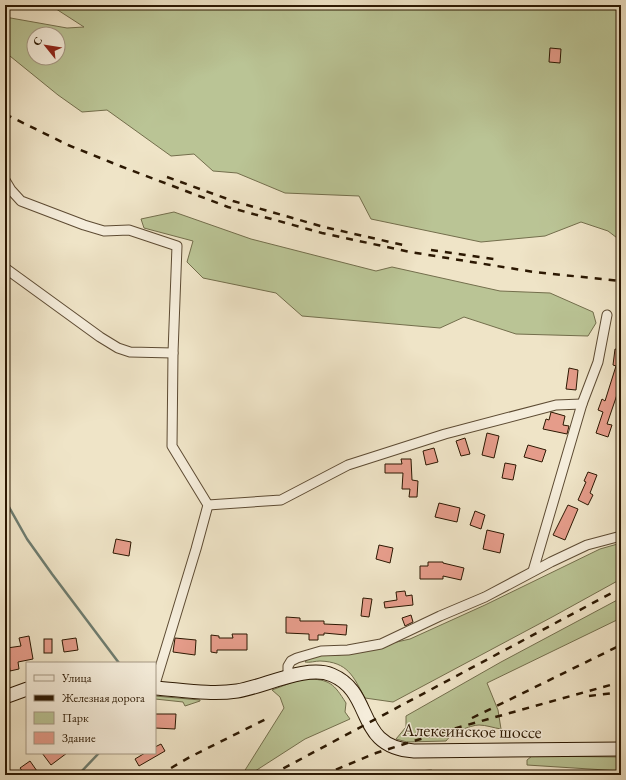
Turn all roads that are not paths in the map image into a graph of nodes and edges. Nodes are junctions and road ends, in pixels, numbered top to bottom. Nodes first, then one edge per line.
1 (5, 180) edge
2 (5, 268) edge
3 (607, 315) dead end
4 (173, 353) junction
5 (582, 404) junction
6 (208, 505) junction
7 (621, 536) edge
8 (533, 571) junction
9 (288, 677) junction
10 (156, 681) edge
11 (156, 688) edge
12 (26, 689) edge
13 (5, 696) edge
14 (621, 750) edge

1 - 4 street
2 - 4 street
3 - 5 street
4 - 6 street
5 - 6 street
5 - 8 street
6 - 10 street
7 - 8 street
8 - 9 street
9 - 11 main road, Алексинское шоссе
9 - 14 main road, Алексинское шоссе
12 - 13 main road

